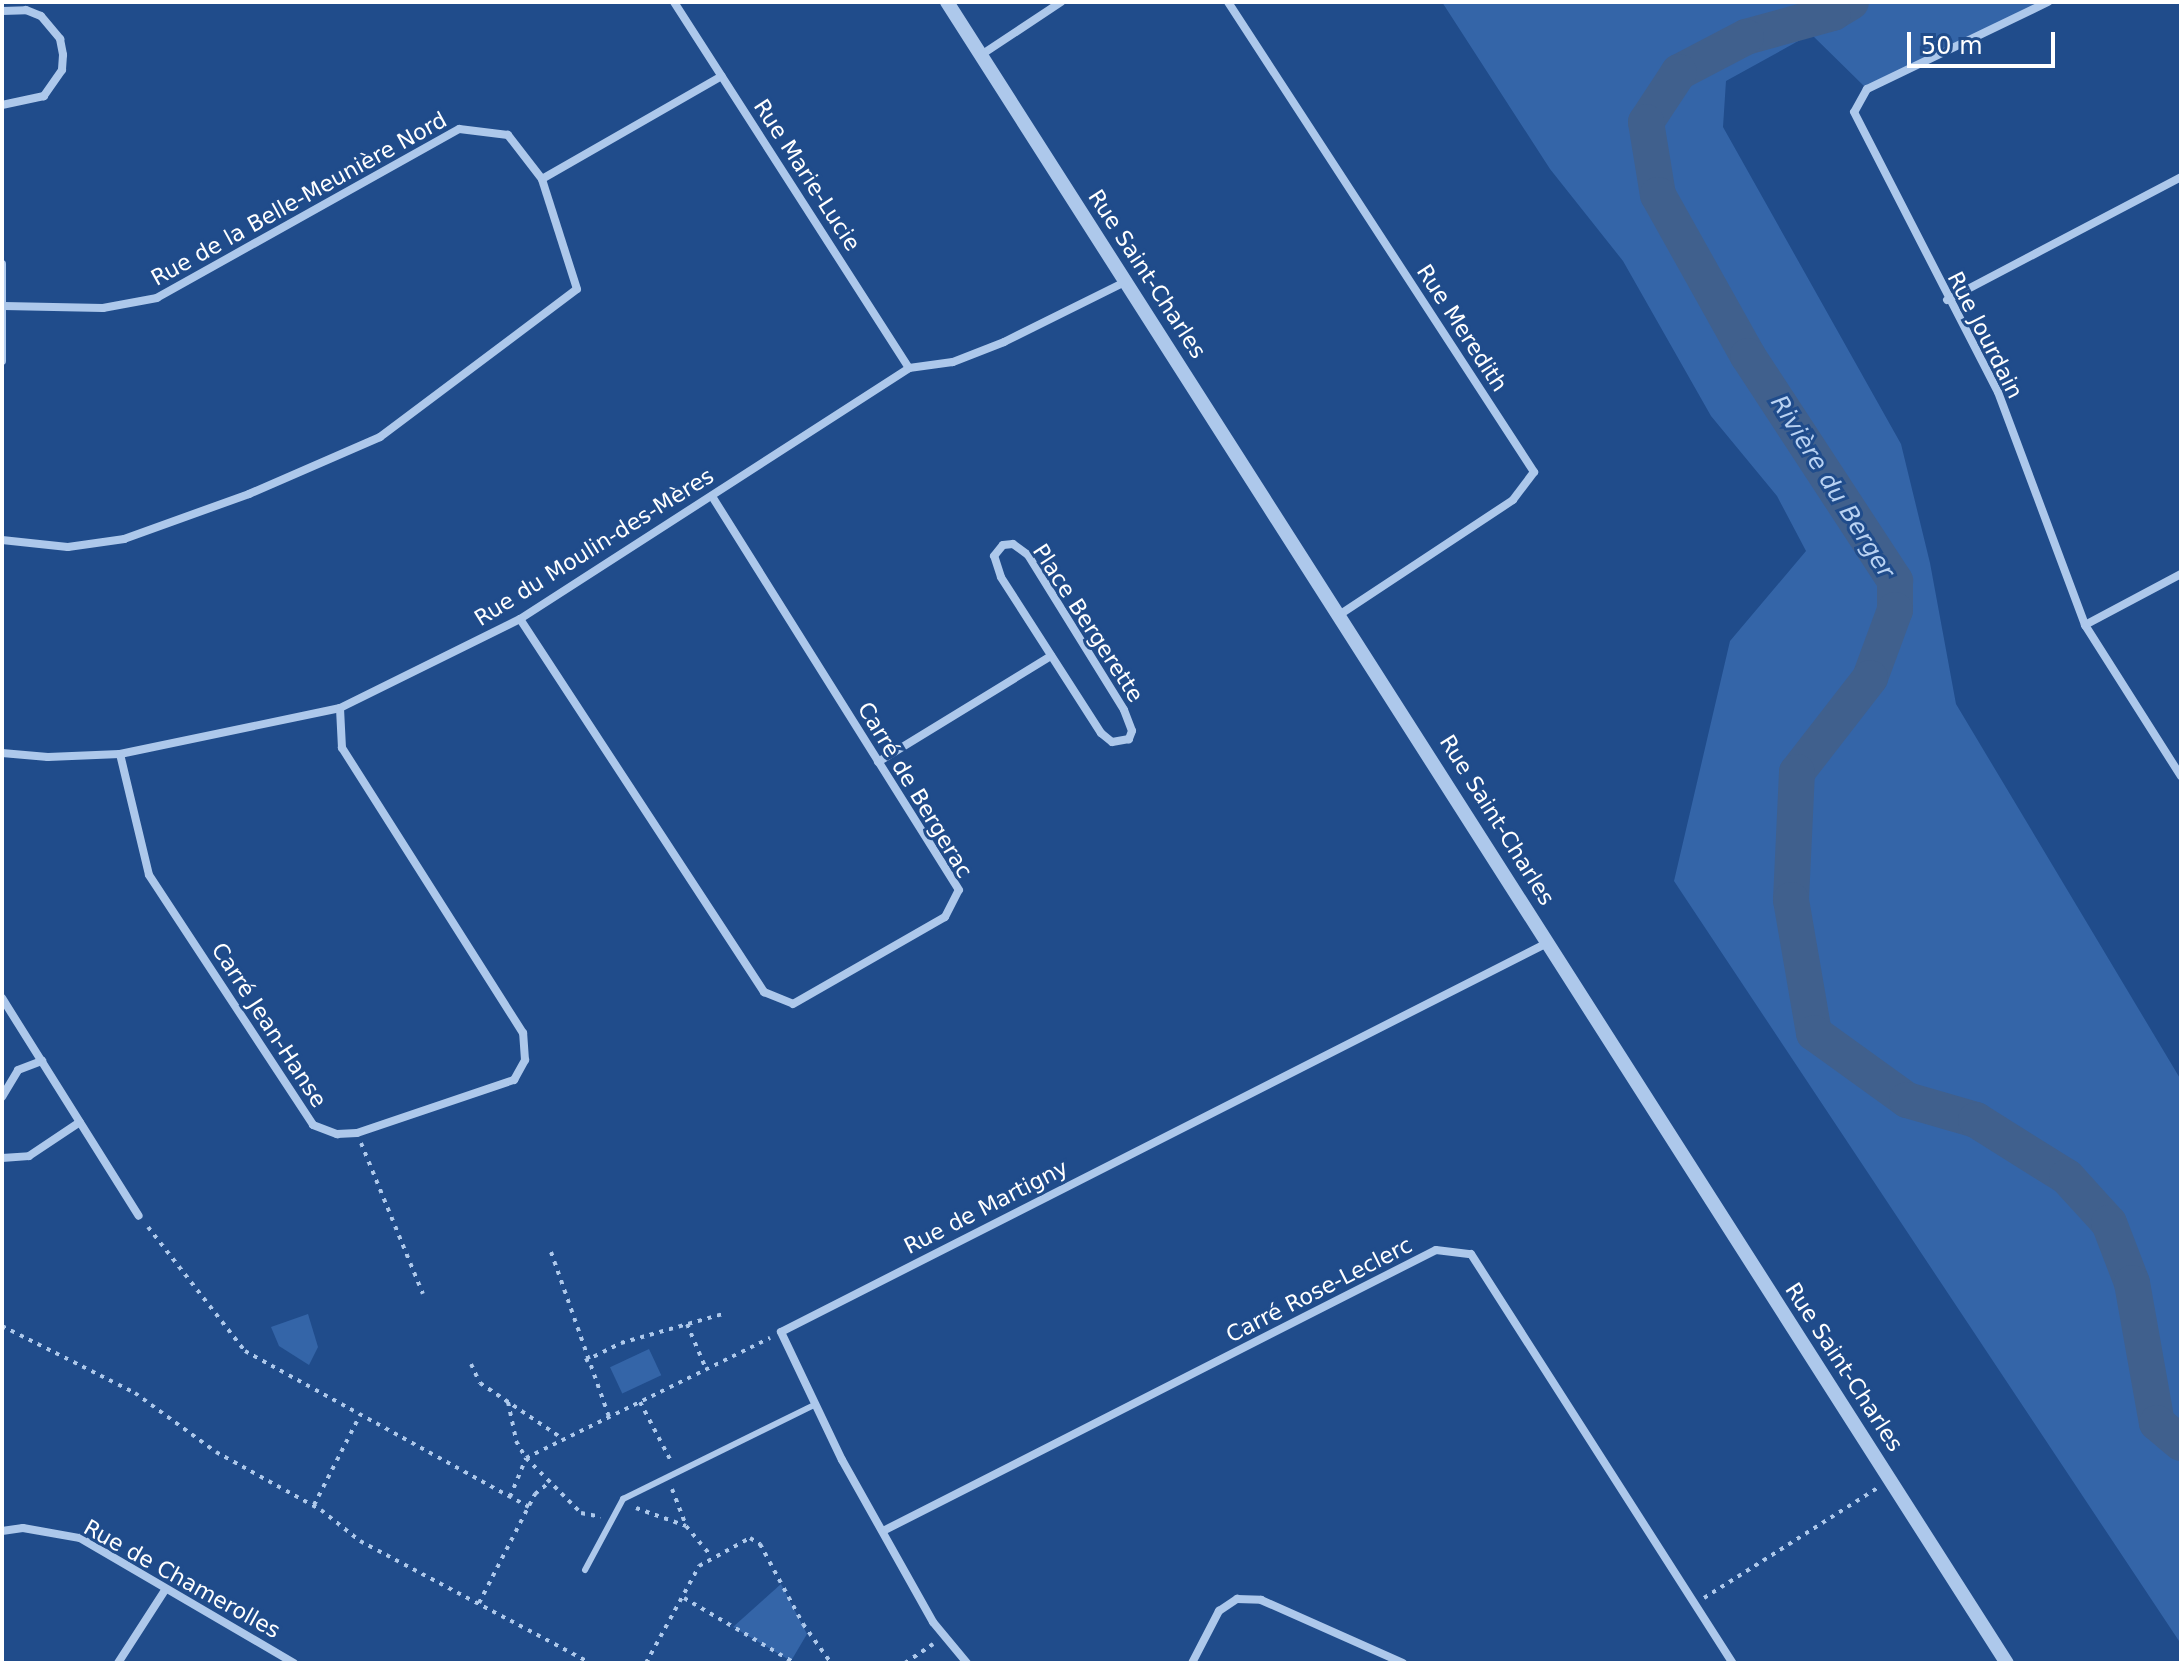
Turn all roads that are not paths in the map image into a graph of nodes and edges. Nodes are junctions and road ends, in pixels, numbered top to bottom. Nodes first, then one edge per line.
1 (674, 2) edge
2 (947, 2) edge
3 (1061, 2) edge
4 (1228, 2) edge
5 (2048, 2) edge
6 (2, 11) edge
7 (981, 55) junction
8 (722, 76) junction
9 (2, 105) edge
10 (2181, 177) edge
11 (542, 179) junction
12 (2, 264) edge
13 (1125, 282) junction
14 (1947, 300) junction
15 (4, 306) junction
16 (2, 361) edge
17 (909, 368) junction
18 (712, 496) junction
19 (2, 540) edge
20 (2181, 574) edge
21 (1341, 614) junction
22 (520, 619) junction
23 (2085, 625) junction
24 (1051, 656) junction
25 (340, 708) junction
26 (2, 753) edge
27 (120, 754) junction
28 (878, 762) junction
29 (2181, 776) edge
30 (1547, 943) junction
31 (2, 998) edge
32 (42, 1061) junction
33 (2, 1097) edge
34 (80, 1122) junction
35 (2, 1158) edge
36 (139, 1216) road end
37 (816, 1404) junction
38 (2, 1531) edge
39 (883, 1531) junction
40 (585, 1570) dead end
41 (165, 1590) junction
42 (118, 1663) edge
43 (294, 1663) edge
44 (967, 1663) edge
45 (1192, 1663) edge
46 (1403, 1663) edge
47 (1733, 1663) edge
48 (2007, 1663) edge

1 - 8 street, Rue Marie-Lucie
2 - 7 street, Rue Saint-Charles
3 - 7 street
4 - 21 street, Rue Meredith
5 - 14 street, Rue Jourdain
6 - 9 street
7 - 13 street, Rue Saint-Charles
8 - 11 street
8 - 17 street, Rue Marie-Lucie
10 - 14 street
11 - 15 street, Rue de la Belle-Meunière Nord
11 - 19 street
12 - 15 street
13 - 17 street, Rue du Moulin-des-Mères
13 - 21 street, Rue Saint-Charles
14 - 23 street, Rue Jourdain
15 - 16 street
17 - 18 street, Rue du Moulin-des-Mères
18 - 22 street, Rue du Moulin-des-Mères
18 - 28 street, Carré de Bergerac
20 - 23 street
21 - 30 street, Rue Saint-Charles
22 - 25 street, Rue du Moulin-des-Mères
22 - 28 street, Carré de Bergerac
23 - 29 street, Rue Jourdain
24 - 24 street, Place Bergerette
24 - 28 street
25 - 27 street, Rue du Moulin-des-Mères
25 - 27 street, Carré Jean-Hanse
26 - 27 street, Rue du Moulin-des-Mères
30 - 37 street, Rue de Martigny
30 - 48 street, Rue Saint-Charles
31 - 32 street
32 - 33 street
32 - 34 street
34 - 35 street
34 - 36 street
37 - 39 street, Rue de Martigny
37 - 40 lane
38 - 41 street, Rue de Chamerolles
39 - 44 street, Rue de Martigny
39 - 47 street, Carré Rose-Leclerc
41 - 42 street
41 - 43 street, Rue de Chamerolles
45 - 46 street

